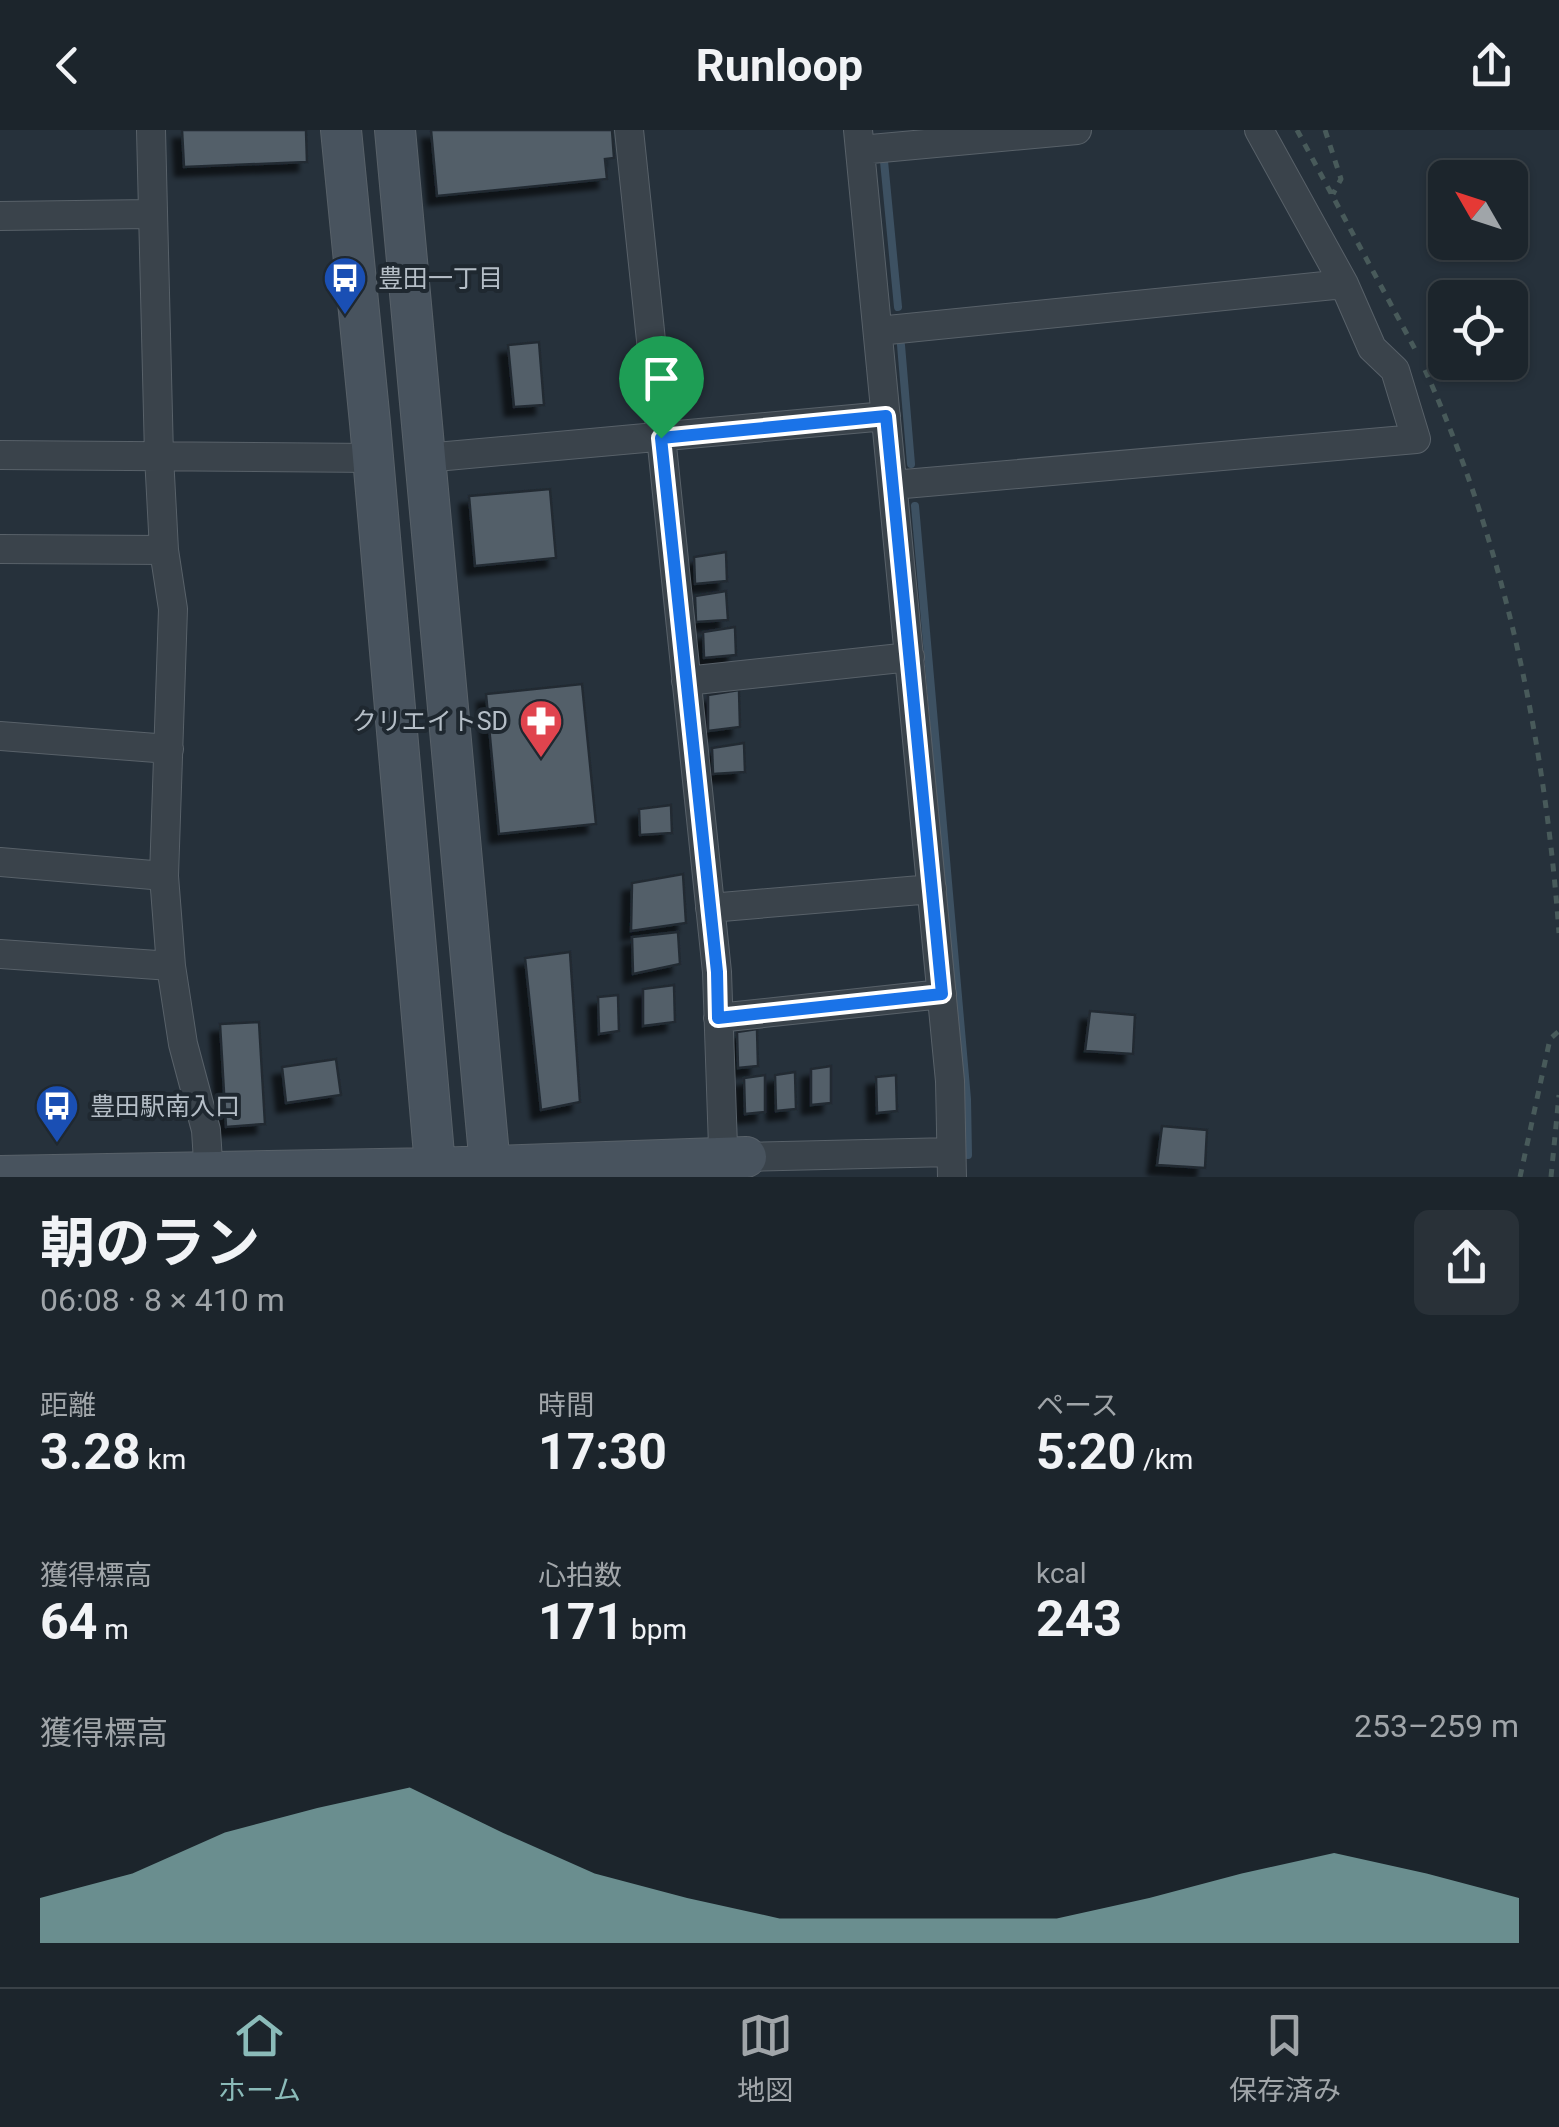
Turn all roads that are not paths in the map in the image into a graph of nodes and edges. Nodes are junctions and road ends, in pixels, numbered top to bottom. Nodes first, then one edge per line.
1 (150, 130) edge
2 (341, 130) edge
3 (394, 130) edge
4 (629, 130) edge
5 (1077, 130) edge
6 (1259, 130) edge
7 (859, 140) edge
8 (150, 214) junction
9 (0, 216) edge
10 (1344, 284) junction
11 (878, 331) junction
12 (886, 416) junction
13 (661, 438) junction
14 (0, 455) edge
15 (159, 456) junction
16 (373, 458) junction
17 (425, 458) junction
18 (893, 485) junction
19 (0, 549) edge
20 (164, 550) junction
21 (910, 657) junction
22 (686, 681) junction
23 (0, 736) edge
24 (169, 749) junction
25 (0, 862) edge
26 (164, 876) junction
27 (932, 889) junction
28 (710, 908) junction
29 (0, 954) edge
30 (171, 966) junction
31 (942, 994) junction
32 (718, 1018) junction
33 (731, 1164) edge
34 (951, 1164) edge
35 (490, 1171) edge
36 (435, 1173) edge
37 (209, 1175) edge
38 (0, 1176) edge

1 - 8 street
2 - 16 street
3 - 17 street
4 - 13 street
5 - 7 street
6 - 10 street
7 - 11 street
8 - 9 street
8 - 15 street
10 - 11 street
10 - 18 street
11 - 12 street
12 - 13 street
12 - 18 street
13 - 17 street
13 - 22 street
14 - 15 street
15 - 16 street
15 - 20 street
16 - 36 street
17 - 35 street
18 - 21 street
19 - 20 street
20 - 24 street
21 - 22 street
21 - 27 street
22 - 28 street
23 - 24 street
24 - 26 street
25 - 26 street
26 - 30 street
27 - 28 street
27 - 31 street
28 - 32 street
29 - 30 street
30 - 37 street
31 - 32 street
31 - 34 street
32 - 33 street
33 - 34 street
33 - 35 street
35 - 36 street
36 - 37 street
37 - 38 street

